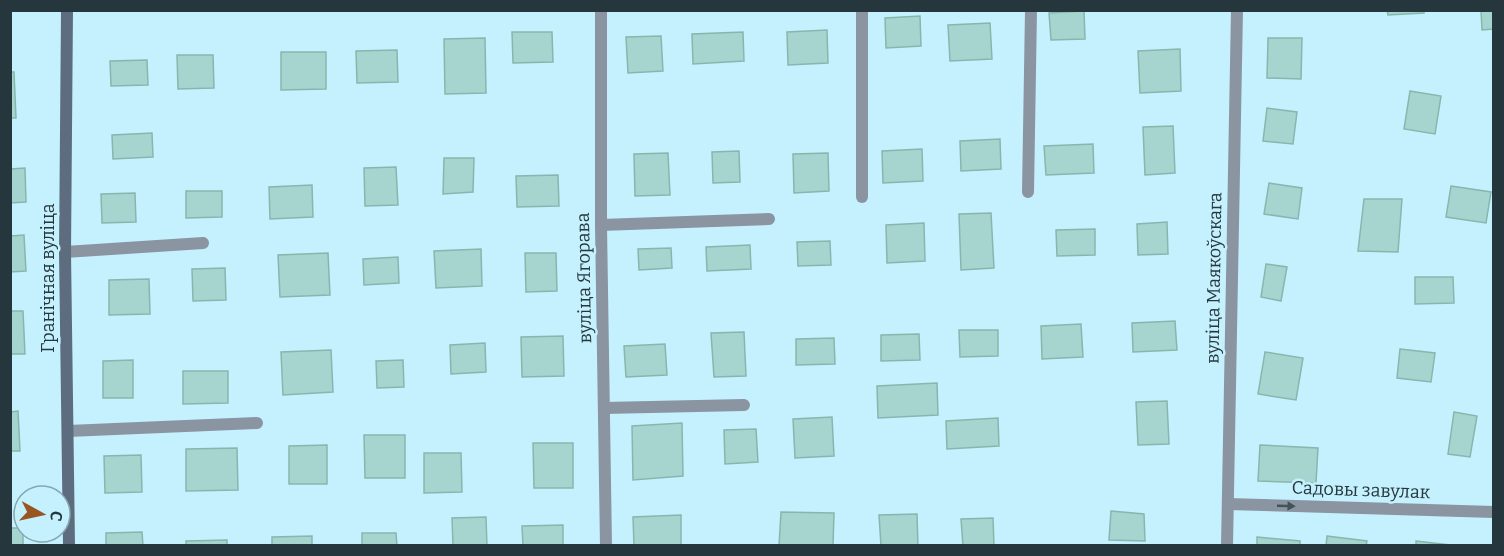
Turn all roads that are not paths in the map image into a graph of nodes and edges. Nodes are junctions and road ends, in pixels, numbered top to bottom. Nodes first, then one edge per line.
1 (67, 10) edge
2 (601, 10) edge
3 (862, 10) edge
4 (1031, 10) edge
5 (1237, 10) edge
6 (1028, 192) dead end
7 (862, 197) dead end
8 (769, 219) dead end
9 (602, 225) junction
10 (203, 243) dead end
11 (65, 252) junction
12 (744, 405) dead end
13 (604, 408) junction
14 (257, 423) dead end
15 (68, 431) junction
16 (1228, 504) junction
17 (1494, 513) edge
18 (69, 546) edge
19 (606, 546) edge
20 (1227, 546) edge

1 - 11 main road, Гранічная вуліца
2 - 9 street, вуліца Ягорава
3 - 7 street
4 - 6 street
5 - 16 street, вуліца Маякоўскага
8 - 9 street
9 - 13 street, вуліца Ягорава
10 - 11 street
11 - 15 main road, Гранічная вуліца
12 - 13 street
13 - 19 street, вуліца Ягорава
14 - 15 street
15 - 18 main road, Гранічная вуліца
16 -> 17 street, Садовы завулак
16 - 20 street, вуліца Маякоўскага

